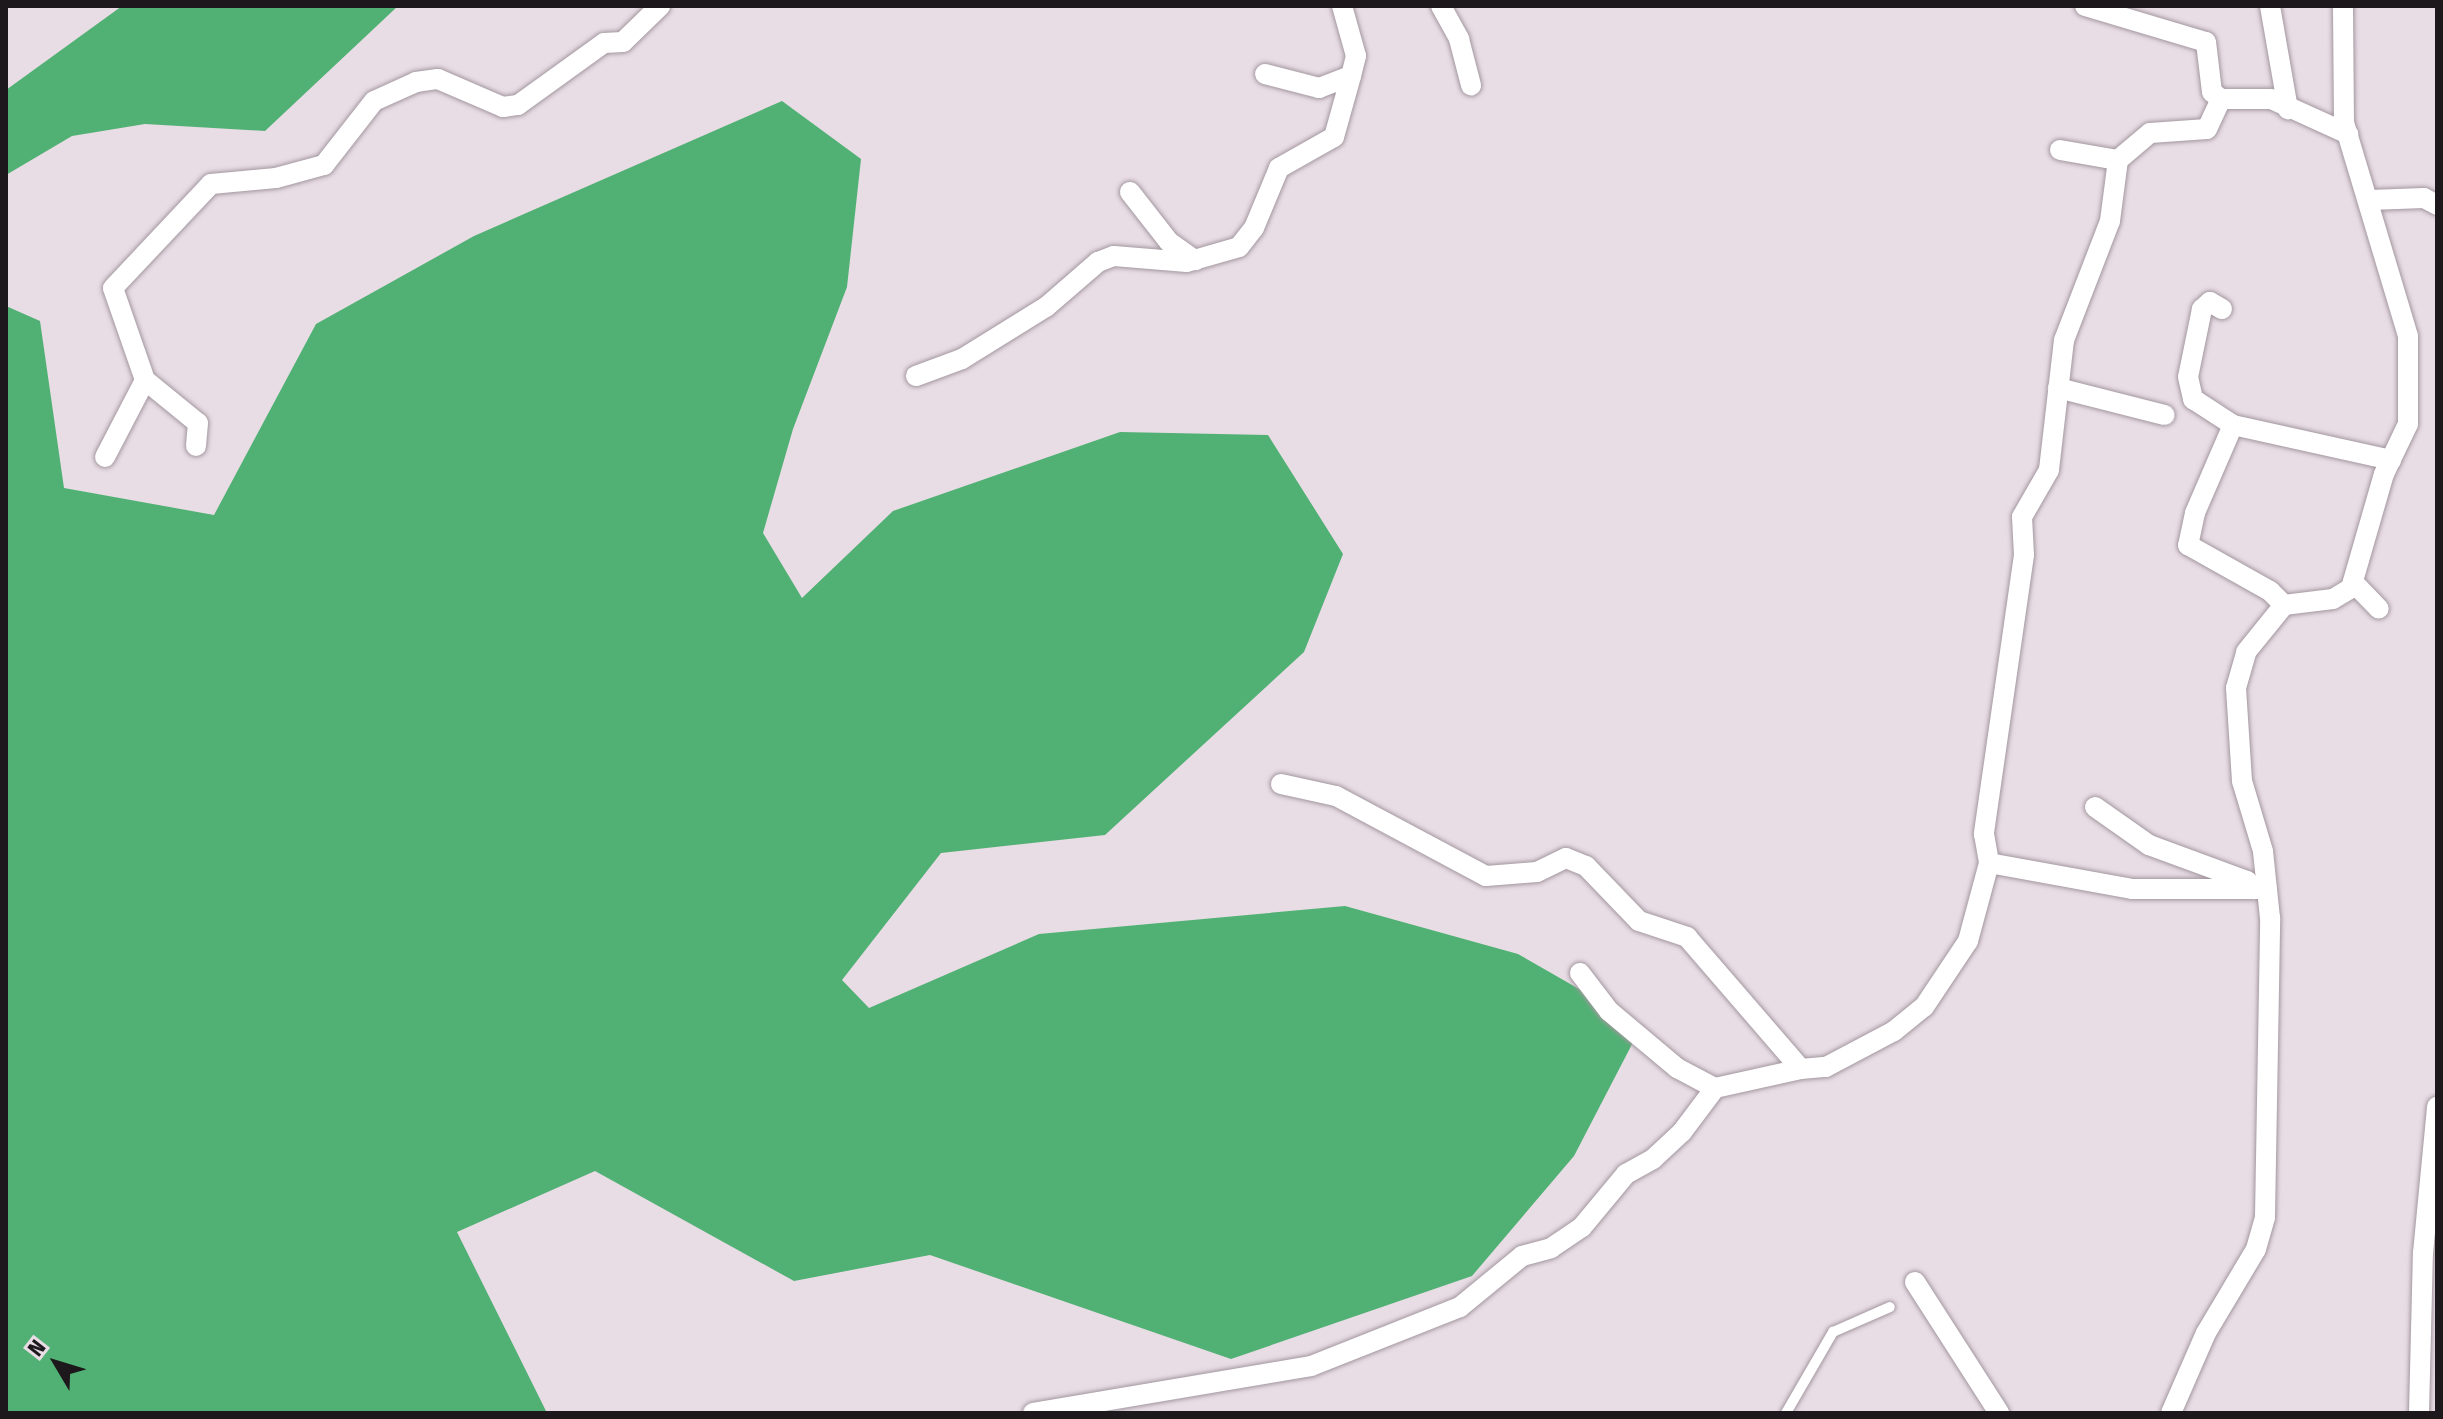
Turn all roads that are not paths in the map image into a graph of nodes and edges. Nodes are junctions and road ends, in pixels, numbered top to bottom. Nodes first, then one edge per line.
1 (660, 6) edge
2 (1342, 6) edge
3 (1441, 6) edge
4 (2085, 6) edge
5 (2270, 6) edge
6 (2343, 6) edge
7 (1265, 74) dead end
8 (1351, 76) junction
9 (1471, 85) dead end
10 (2221, 99) junction
11 (2288, 109) junction
12 (2348, 134) junction
13 (2060, 150) dead end
14 (2118, 160) junction
15 (1130, 192) dead end
16 (2370, 200) junction
17 (2437, 205) edge
18 (1195, 260) junction
19 (2222, 309) dead end
20 (916, 376) dead end
21 (145, 380) junction
22 (2058, 388) junction
23 (2165, 415) dead end
24 (2233, 425) junction
25 (196, 446) dead end
26 (105, 457) dead end
27 (2391, 460) junction
28 (2353, 582) junction
29 (2284, 605) junction
30 (2379, 609) dead end
31 (1281, 784) dead end
32 (2095, 807) dead end
33 (1989, 863) junction
34 (2260, 889) junction
35 (1580, 973) dead end
36 (1801, 1069) junction
37 (1715, 1088) junction
38 (2437, 1107) edge
39 (1915, 1282) dead end
40 (1890, 1307) dead end
41 (1033, 1413) edge
42 (1786, 1413) edge
43 (1999, 1413) edge
44 (2171, 1413) edge
45 (2419, 1413) edge

1 - 21 street
2 - 8 street
3 - 9 street
4 - 10 street
5 - 11 street
6 - 12 street
7 - 8 street
8 - 18 street
10 - 11 street
10 - 14 street
11 - 12 street
12 - 16 street
13 - 14 street
14 - 22 street
15 - 18 street
16 - 17 street
16 - 27 street
18 - 20 street
19 - 24 street
21 - 25 street
21 - 26 street
22 - 23 street
22 - 33 street
24 - 27 street
24 - 29 street
27 - 28 street
28 - 29 street
28 - 30 street
29 - 34 street
31 - 36 street
32 - 34 street
33 - 34 street
33 - 36 street
34 - 44 street
35 - 37 street
36 - 37 street
37 - 41 street
38 - 45 street
39 - 43 street
40 - 42 lane

